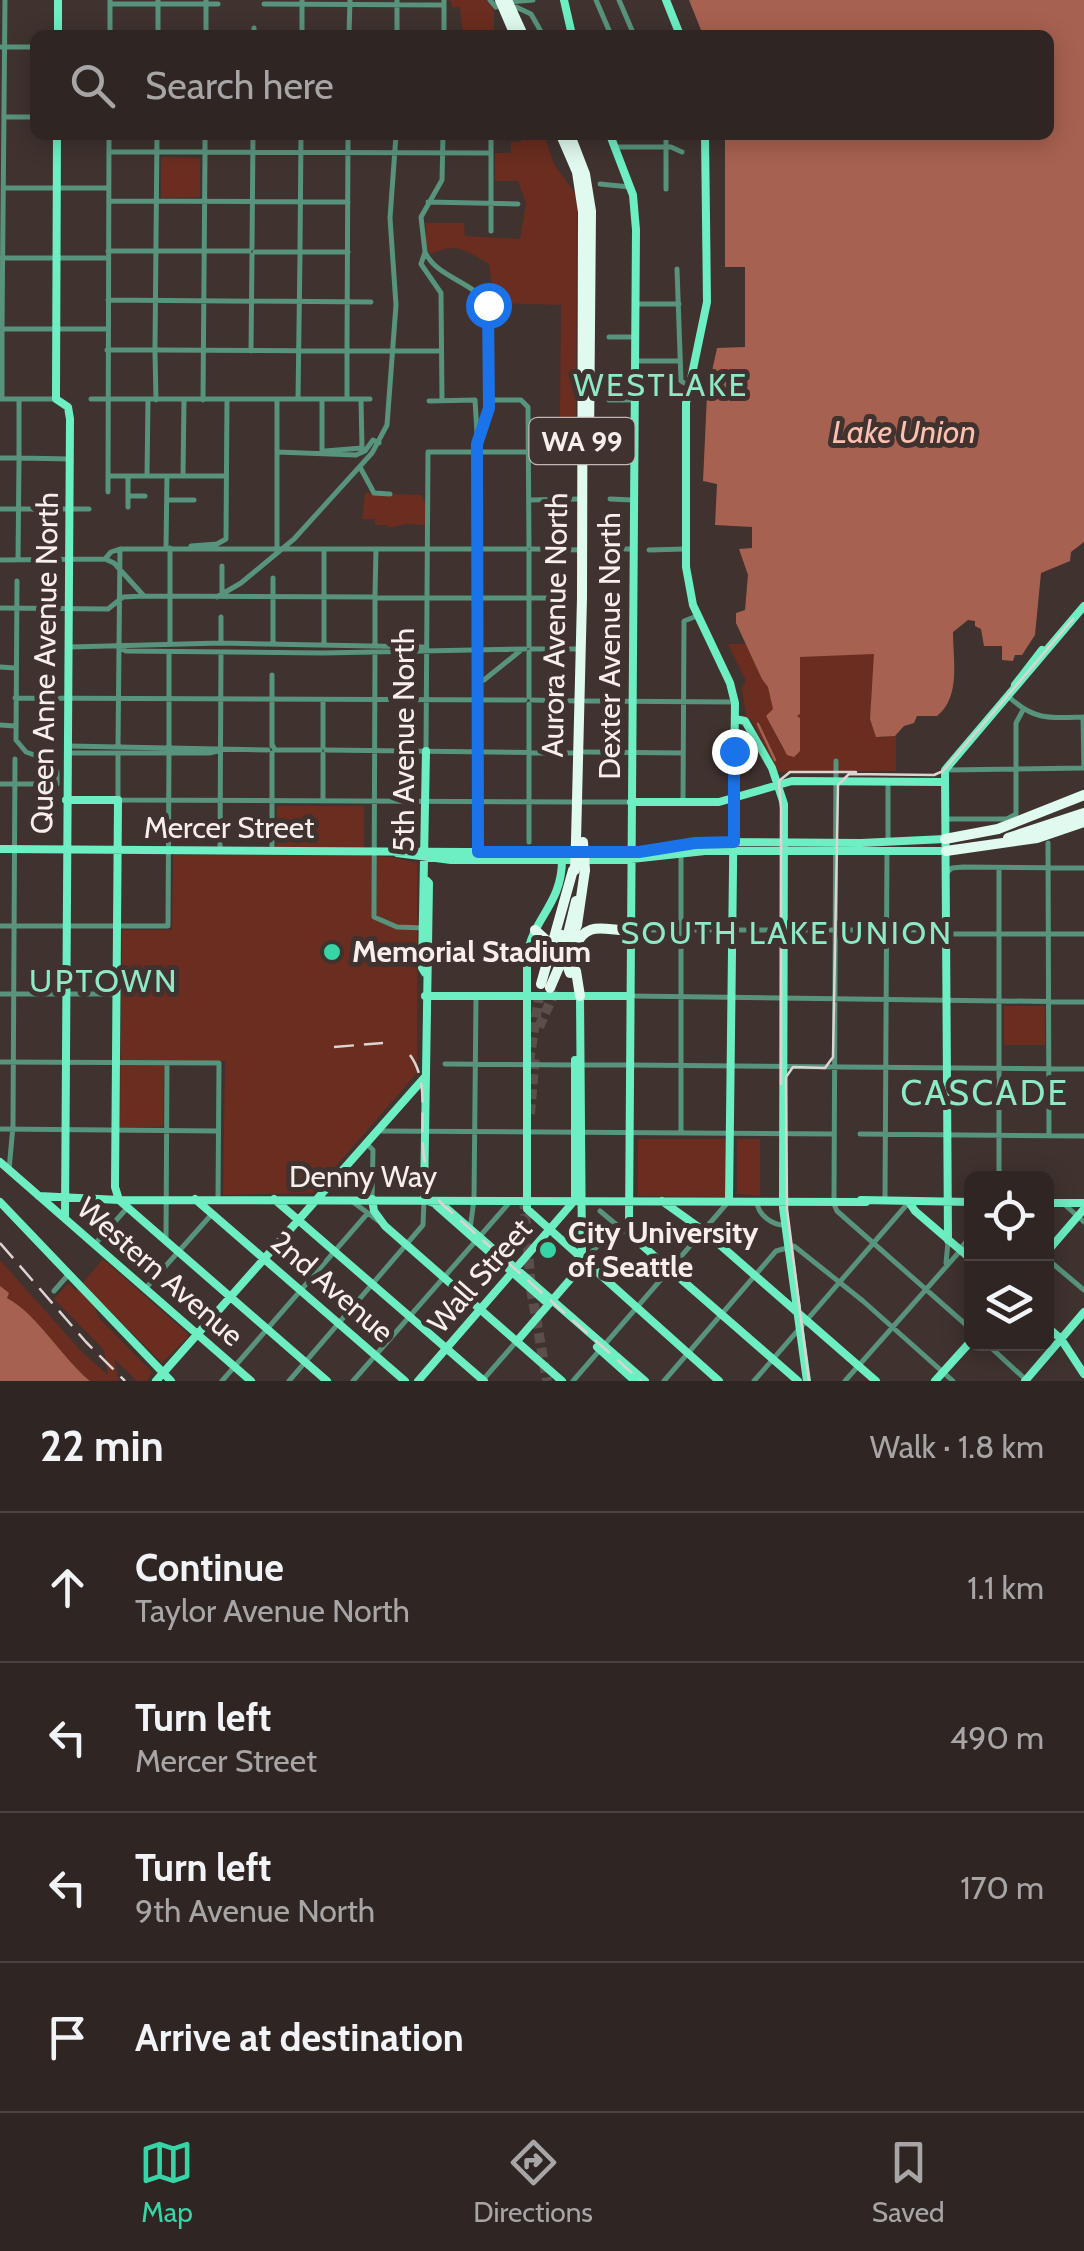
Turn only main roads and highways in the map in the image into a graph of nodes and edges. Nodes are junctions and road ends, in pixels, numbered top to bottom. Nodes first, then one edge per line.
1 (58, 0) edge
2 (564, 0) edge
3 (666, 0) edge
4 (506, 3) edge
5 (58, 30) edge
6 (514, 30) edge
7 (520, 30) edge
8 (571, 30) edge
9 (678, 30) edge
10 (57, 140) edge
11 (563, 140) edge
12 (572, 140) edge
13 (612, 140) edge
14 (706, 140) edge
15 (1082, 608) edge
16 (587, 701) junction
17 (735, 722) junction
18 (426, 751) road end
19 (944, 782) junction
20 (779, 783) junction
21 (1084, 798) edge
22 (66, 800) junction
23 (734, 800) junction
24 (631, 802) junction
25 (1084, 813) edge
26 (1084, 822) edge
27 (580, 841) junction
28 (946, 845) junction
29 (734, 846) junction
30 (784, 847) junction
31 (974, 848) junction
32 (0, 850) edge
33 (66, 850) junction
34 (118, 850) junction
35 (502, 852) junction
36 (426, 854) junction
37 (478, 856) junction
38 (631, 856) junction
39 (562, 860) junction
40 (578, 870) junction
41 (535, 930) junction
42 (631, 930) junction
43 (546, 965) junction
44 (549, 987) junction
45 (425, 996) junction
46 (527, 996) junction
47 (577, 996) junction
48 (630, 996) junction
49 (425, 1076) junction
50 (0, 1162) edge
51 (39, 1196) junction
52 (64, 1199) junction
53 (195, 1199) junction
54 (218, 1199) junction
55 (274, 1199) junction
56 (317, 1199) junction
57 (372, 1199) junction
58 (120, 1200) junction
59 (424, 1200) junction
60 (526, 1200) junction
61 (579, 1200) junction
62 (629, 1201) junction
63 (662, 1201) junction
64 (710, 1201) junction
65 (0, 1202) edge
66 (729, 1202) junction
67 (783, 1202) junction
68 (909, 1202) junction
69 (948, 1202) junction
70 (964, 1202) edge
71 (1054, 1203) edge
72 (436, 1205) junction
73 (679, 1207) junction
74 (1083, 1212) edge
75 (65, 1218) junction
76 (298, 1220) junction
77 (228, 1226) junction
78 (549, 1232) junction
79 (478, 1239) junction
80 (1054, 1246) edge
81 (957, 1248) junction
82 (964, 1254) edge
83 (265, 1258) junction
84 (581, 1260) junction
85 (515, 1271) junction
86 (231, 1296) junction
87 (550, 1302) junction
88 (481, 1310) junction
89 (798, 1312) junction
90 (1084, 1312) edge
91 (1054, 1333) edge
92 (198, 1334) junction
93 (1061, 1339) junction
94 (517, 1342) junction
95 (447, 1348) junction
96 (602, 1348) junction
97 (964, 1349) edge
98 (1084, 1374) edge
99 (160, 1377) edge
100 (171, 1381) edge
101 (252, 1381) edge
102 (328, 1381) edge
103 (406, 1381) edge
104 (418, 1381) edge
105 (483, 1381) edge
106 (562, 1381) edge
107 (635, 1381) edge
108 (645, 1381) edge
109 (719, 1381) edge
110 (798, 1381) edge
111 (807, 1381) edge
112 (876, 1381) edge
113 (935, 1381) edge
114 (1026, 1381) edge

1 - 5 main road
2 - 8 main road
3 - 9 main road
4 - 6 highway
4 - 7 highway
10 - 22 main road, Queen Anne Avenue North
11 - 16 highway, Aurora Avenue North / WA 99
12 - 16 highway, Aurora Avenue North / WA 99
13 - 24 main road, Dexter Avenue North
14 - 17 main road
15 - 19 main road
16 - 27 highway, Aurora Avenue North / WA 99
17 - 20 main road
17 - 23 main road
18 - 36 main road, 5th Avenue North
19 - 20 main road
19 - 28 main road
20 - 23 main road
20 - 30 main road
21 - 28 highway
22 - 33 main road, Queen Anne Avenue North
22 - 34 main road
23 - 24 main road
23 - 29 main road
24 - 38 main road, Dexter Avenue North
25 - 31 highway
26 - 31 highway
27 - 40 highway, Aurora Avenue North, bridge
27 - 40 highway, Aurora Avenue North / WA 99, bridge
28 - 30 main road, Mercer Street
28 - 31 highway
28 - 69 main road
29 - 30 main road, Mercer Street
29 - 38 main road, Mercer Street
29 - 38 main road, Mercer Street
29 - 66 main road
30 - 67 main road
32 - 33 main road, Mercer Street
33 - 34 main road, Mercer Street
33 - 52 main road, Queen Anne Avenue North
34 - 36 main road, Mercer Street
34 - 58 main road
35 - 37 main road, Mercer Street
35 - 38 main road, Mercer Street
35 - 39 main road
36 - 37 main road, Mercer Street
36 - 45 main road, 5th Avenue North
37 - 39 main road, Mercer Street
38 - 39 main road, Mercer Street
38 - 42 main road, Dexter Avenue North
39 - 41 main road
40 - 43 highway, WA 99
40 - 44 highway, WA 99
40 - 47 highway, Aurora Avenue North, bridge
41 - 43 highway
41 - 46 main road
42 - 44 highway
42 - 48 main road, Dexter Avenue North
43 - 44 highway, WA 99
45 - 46 main road
45 - 49 main road, 5th Avenue North
46 - 47 main road
46 - 60 main road
47 - 48 main road
47 - 61 main road
48 - 62 main road, Dexter Avenue North
49 - 56 main road
49 - 59 main road, 5th Avenue North
50 - 51 main road, Western Avenue
51 - 52 main road, Denny Way
51 - 75 main road, Western Avenue
52 - 58 main road, Denny Way
52 - 75 main road, Queen Anne Avenue North
53 - 54 main road, Denny Way
53 - 58 main road, Denny Way
53 - 77 main road, 2nd Avenue
54 - 55 main road, Denny Way
54 - 77 main road, 2nd Avenue
55 - 56 main road, Denny Way
55 - 76 main road
56 - 57 main road, Denny Way
56 - 76 main road
57 - 59 main road, Denny Way
57 - 88 main road
58 - 86 main road
59 - 60 main road, Denny Way
59 - 72 main road
60 - 61 main road, Denny Way
60 - 78 main road
61 - 62 main road, Denny Way
61 - 78 main road, Wall Street
61 - 84 main road
62 - 63 main road, Denny Way
62 - 110 main road, Dexter Avenue North
63 - 64 main road, Denny Way
63 - 73 main road
64 - 66 main road, Denny Way
64 - 73 main road, Denny Way
65 - 99 main road
66 - 67 main road, Denny Way
67 - 68 main road, Denny Way
67 - 89 main road
68 - 69 main road, Denny Way
68 - 81 main road
69 - 70 main road, Denny Way
69 - 81 main road
71 - 74 main road
72 - 79 main road
72 - 79 main road
73 - 89 main road
74 - 80 main road
75 - 92 main road, Western Avenue
76 - 83 main road
76 - 95 main road
77 - 83 main road, 2nd Avenue
78 - 84 main road
78 - 85 main road, Wall Street
79 - 85 main road
81 - 82 main road
83 - 86 main road
83 - 103 main road, 2nd Avenue
84 - 87 main road
84 - 109 main road
85 - 87 main road
85 - 88 main road, Wall Street
86 - 92 main road
86 - 102 main road
87 - 94 main road
87 - 96 main road
88 - 94 main road
88 - 95 main road, Wall Street
89 - 111 main road
89 - 112 main road
90 - 93 main road
91 - 93 main road
92 - 99 main road
92 - 101 main road, Western Avenue
93 - 98 main road
93 - 114 main road
94 - 106 main road
95 - 104 main road, Wall Street
95 - 105 main road
96 - 107 main road
96 - 108 main road
97 - 113 main road
99 - 100 main road

